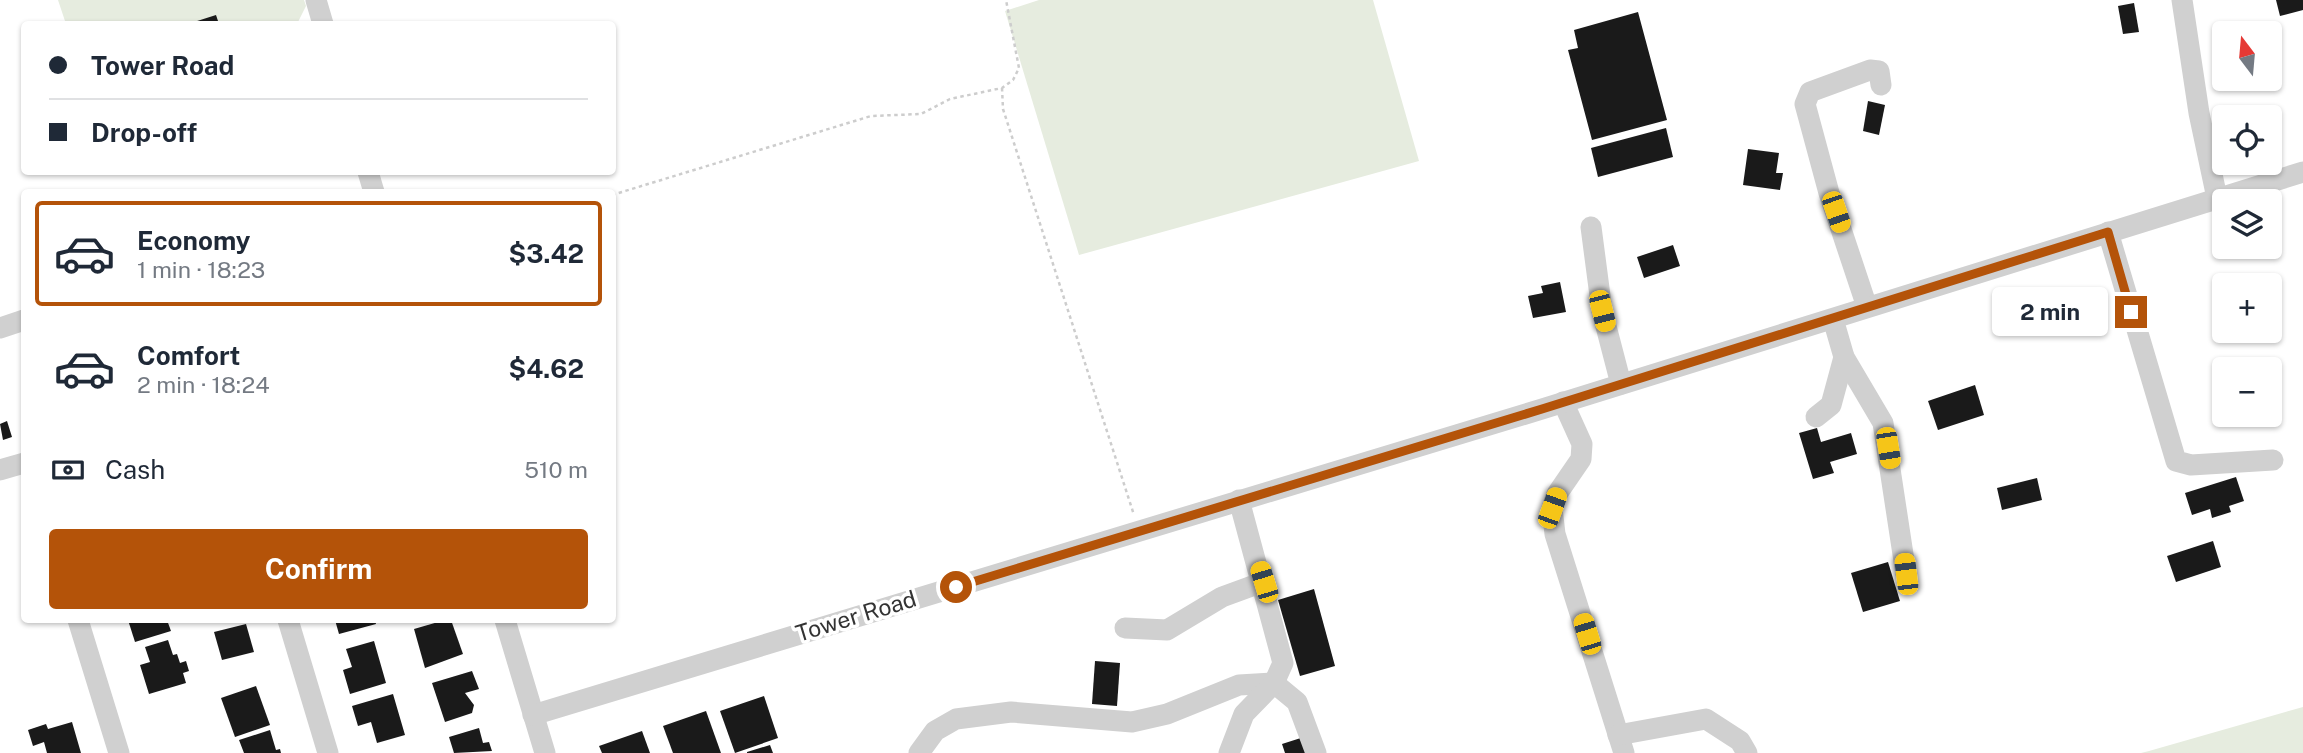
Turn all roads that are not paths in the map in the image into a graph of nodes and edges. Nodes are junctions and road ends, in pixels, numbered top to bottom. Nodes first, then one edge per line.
1 (316, 0) edge
2 (2182, 0) edge
3 (322, 21) edge
4 (1881, 85) dead end
5 (2303, 172) edge
6 (2215, 189) edge
7 (2247, 189) edge
8 (2212, 200) edge
9 (1591, 227) dead end
10 (2108, 232) junction
11 (1867, 307) junction
12 (1833, 318) junction
13 (21, 321) edge
14 (0, 328) edge
15 (1844, 357) junction
16 (1621, 384) junction
17 (1563, 402) junction
18 (1816, 416) dead end
19 (2273, 460) dead end
20 (21, 464) edge
21 (0, 470) edge
22 (1239, 500) junction
23 (1906, 574) dead end
24 (1264, 582) junction
25 (79, 623) edge
26 (289, 623) edge
27 (506, 623) edge
28 (1125, 628) dead end
29 (1274, 683) junction
30 (533, 715) junction
31 (1621, 744) edge
32 (118, 753) edge
33 (328, 753) edge
34 (545, 753) edge
35 (919, 753) edge
36 (1229, 753) edge
37 (1316, 753) edge
38 (1747, 753) edge

1 - 3 street
2 - 6 street
4 - 11 street
5 - 7 street, Tower Road
8 - 10 street, Tower Road
9 - 16 street
10 - 11 street, Tower Road
10 - 19 street
11 - 12 street, Tower Road
12 - 15 street
12 - 16 street, Tower Road
13 - 14 street
15 - 18 street
15 - 23 street
16 - 17 street, Tower Road
17 - 22 street, Tower Road
17 - 31 street
20 - 21 street
22 - 24 street
22 - 30 street, Tower Road
24 - 28 street
24 - 29 street
25 - 32 street
26 - 33 street
27 - 30 street
29 - 35 street
29 - 36 street
29 - 37 street
30 - 34 street
31 - 38 street

